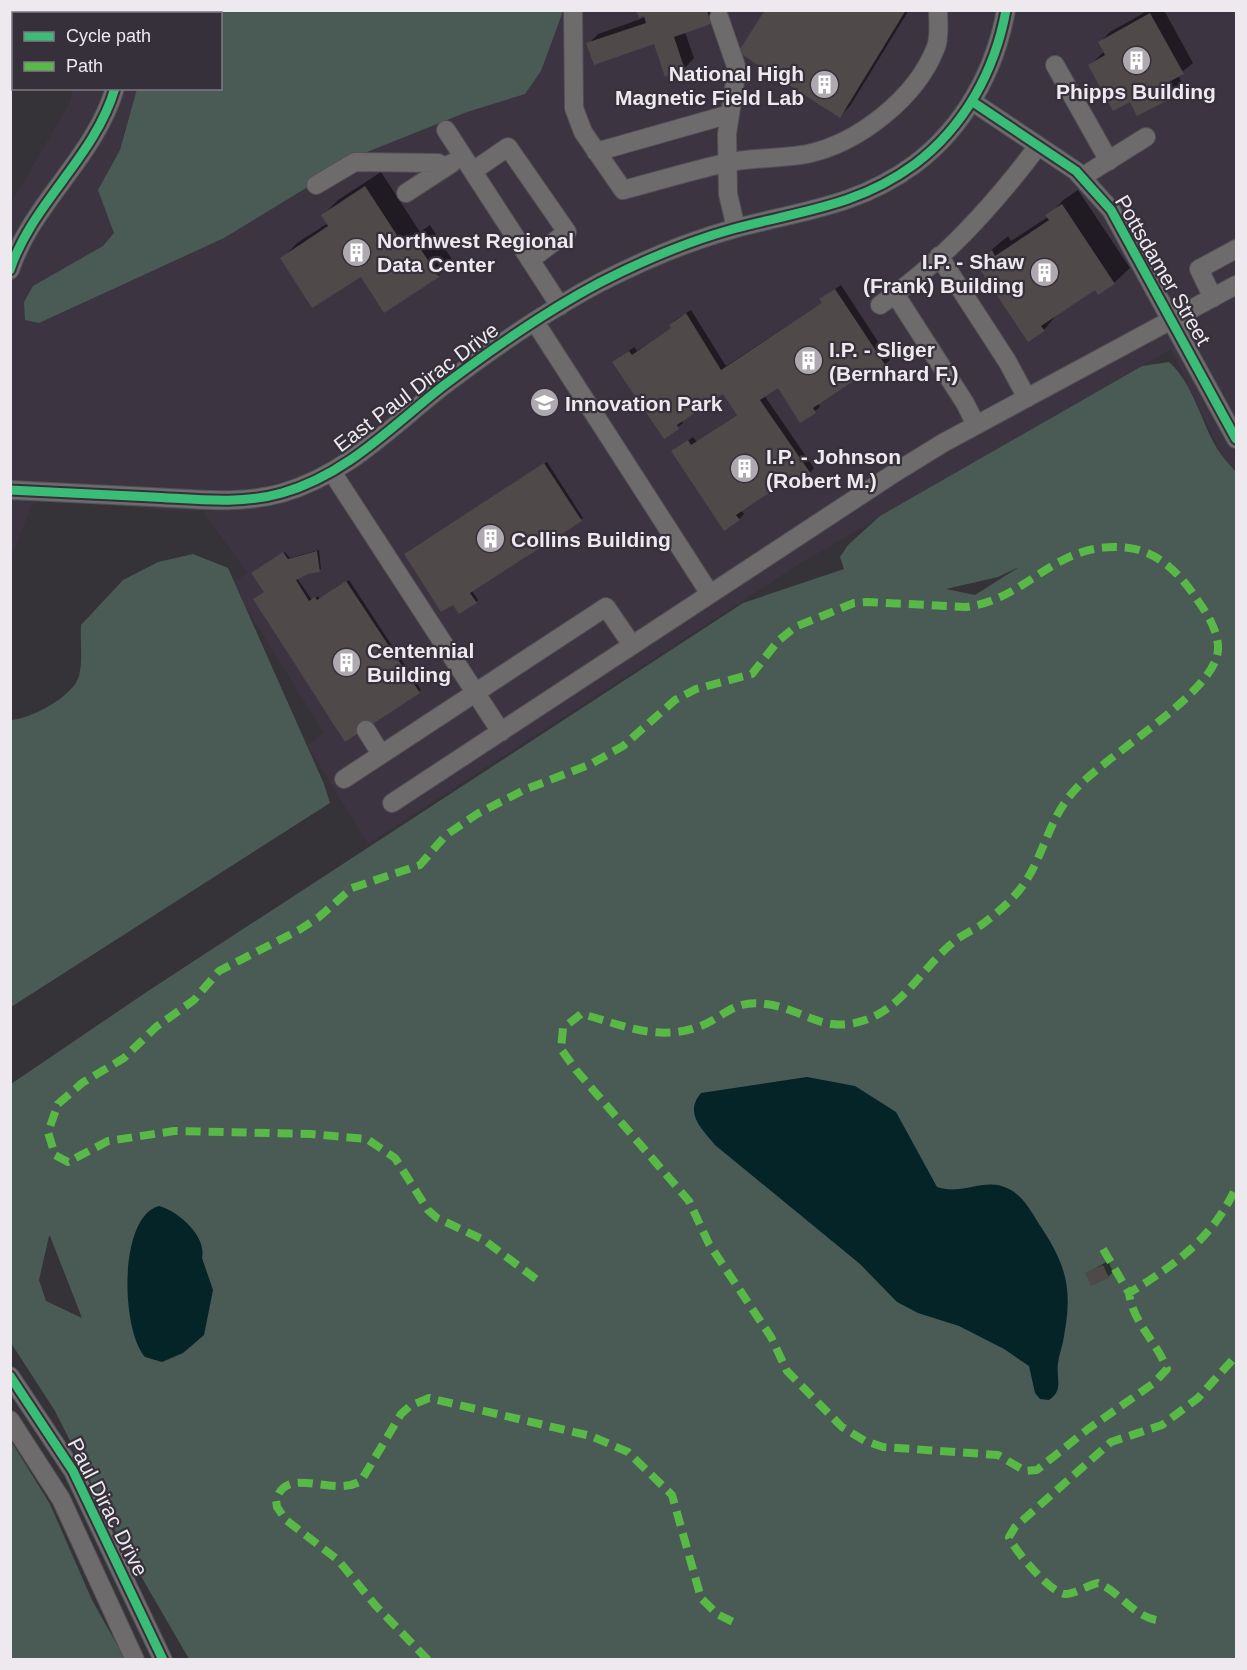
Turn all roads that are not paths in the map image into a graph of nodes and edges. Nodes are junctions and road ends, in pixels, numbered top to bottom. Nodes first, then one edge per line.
1 (573, 10) edge
2 (938, 10) edge
3 (1006, 10) edge
4 (719, 17) dead end
5 (1055, 65) dead end
6 (114, 90) edge
7 (973, 102) junction
8 (730, 114) junction
9 (446, 130) dead end
10 (1146, 137) dead end
11 (1038, 146) junction
12 (597, 152) junction
13 (462, 156) junction
14 (1109, 161) junction
15 (727, 162) junction
16 (445, 167) junction
17 (473, 171) junction
18 (1082, 177) junction
19 (316, 185) dead end
20 (406, 193) dead end
21 (736, 228) junction
22 (1236, 249) edge
23 (939, 256) junction
24 (530, 260) junction
25 (11, 267) edge
26 (1236, 285) edge
27 (895, 294) junction
28 (1213, 298) junction
29 (880, 305) dead end
30 (560, 306) junction
31 (1171, 319) junction
32 (535, 322) junction
33 (1027, 398) junction
34 (976, 425) junction
35 (1236, 439) edge
36 (332, 472) junction
37 (10, 490) edge
38 (710, 594) junction
39 (632, 645) junction
40 (476, 693) junction
41 (366, 730) dead end
42 (501, 732) junction
43 (381, 754) junction
44 (344, 779) dead end
45 (392, 803) dead end
46 (10, 1376) edge
47 (10, 1420) edge
48 (135, 1659) edge
49 (163, 1659) edge

1 - 12 street
2 - 15 street
3 - 7 street, East Paul Dirac Drive
4 - 8 street
5 - 14 street
6 - 25 street
7 - 11 street, Pottsdamer Street
7 - 21 street, East Paul Dirac Drive
8 - 12 street
8 - 15 street
9 - 13 street
10 - 14 street
11 - 18 street, Pottsdamer Street
11 - 23 street
12 - 15 street
13 - 16 street
13 - 17 street
14 - 18 street
15 - 21 street
16 - 19 street
16 - 20 street
17 - 24 street
17 - 24 street
18 - 31 street, Pottsdamer Street
21 - 30 street, East Paul Dirac Drive
22 - 28 street
23 - 27 street
23 - 33 street
24 - 30 street
26 - 28 street
27 - 29 street
27 - 34 street
28 - 31 street
30 - 32 street, East Paul Dirac Drive
31 - 33 street
31 - 35 street, Pottsdamer Street
32 - 36 street, East Paul Dirac Drive
32 - 38 street
33 - 34 street
34 - 38 street
36 - 37 street, East Paul Dirac Drive
36 - 40 street
38 - 39 street
39 - 40 street
39 - 42 street
40 - 42 street
40 - 43 street
41 - 43 street
42 - 45 street
43 - 44 street
46 - 49 street, Paul Dirac Drive
47 - 48 street, Paul Dirac Drive

